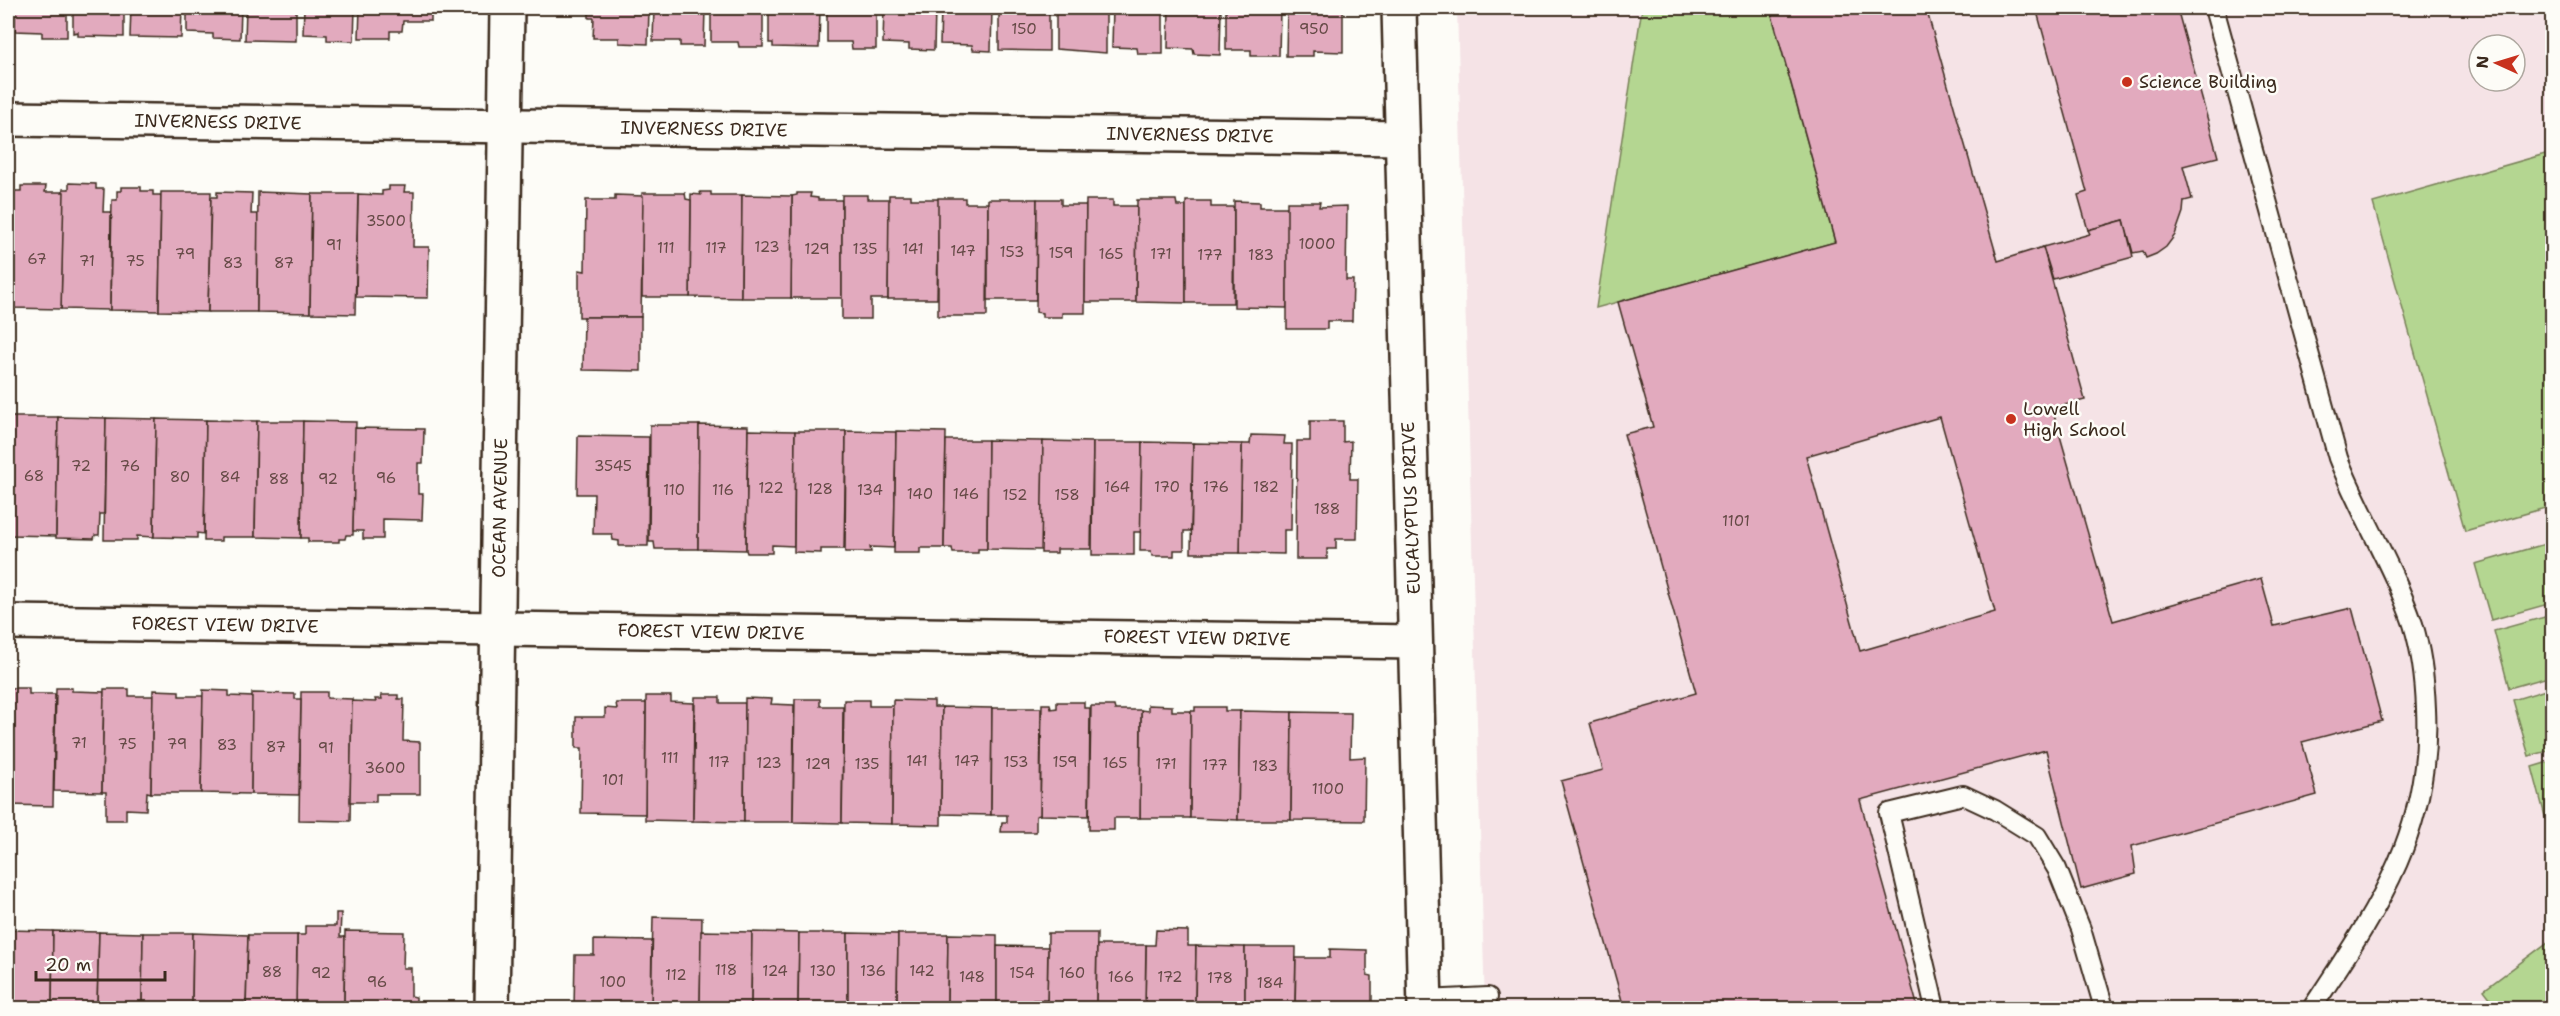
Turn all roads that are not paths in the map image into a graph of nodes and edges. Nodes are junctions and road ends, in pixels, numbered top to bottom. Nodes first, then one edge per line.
1 (507, 8) edge
2 (1399, 8) edge
3 (2214, 8) edge
4 (8, 119) edge
5 (505, 126) junction
6 (1401, 138) junction
7 (8, 622) edge
8 (498, 629) junction
9 (1415, 642) junction
10 (1488, 997) dead end
11 (1425, 1004) edge
12 (492, 1008) edge
13 (1935, 1008) edge
14 (2104, 1008) edge
15 (2312, 1008) edge

1 - 5 street, OCEAN AVENUE
2 - 6 street, EUCALYPTUS DRIVE
3 - 15 lane
4 - 5 street, INVERNESS DRIVE
5 - 6 street, INVERNESS DRIVE
5 - 8 street, OCEAN AVENUE
6 - 9 street, EUCALYPTUS DRIVE
7 - 8 street, FOREST VIEW DRIVE
8 - 9 street, FOREST VIEW DRIVE
8 - 12 street, OCEAN AVENUE
9 - 11 street, EUCALYPTUS DRIVE
10 - 11 lane
13 - 14 lane

